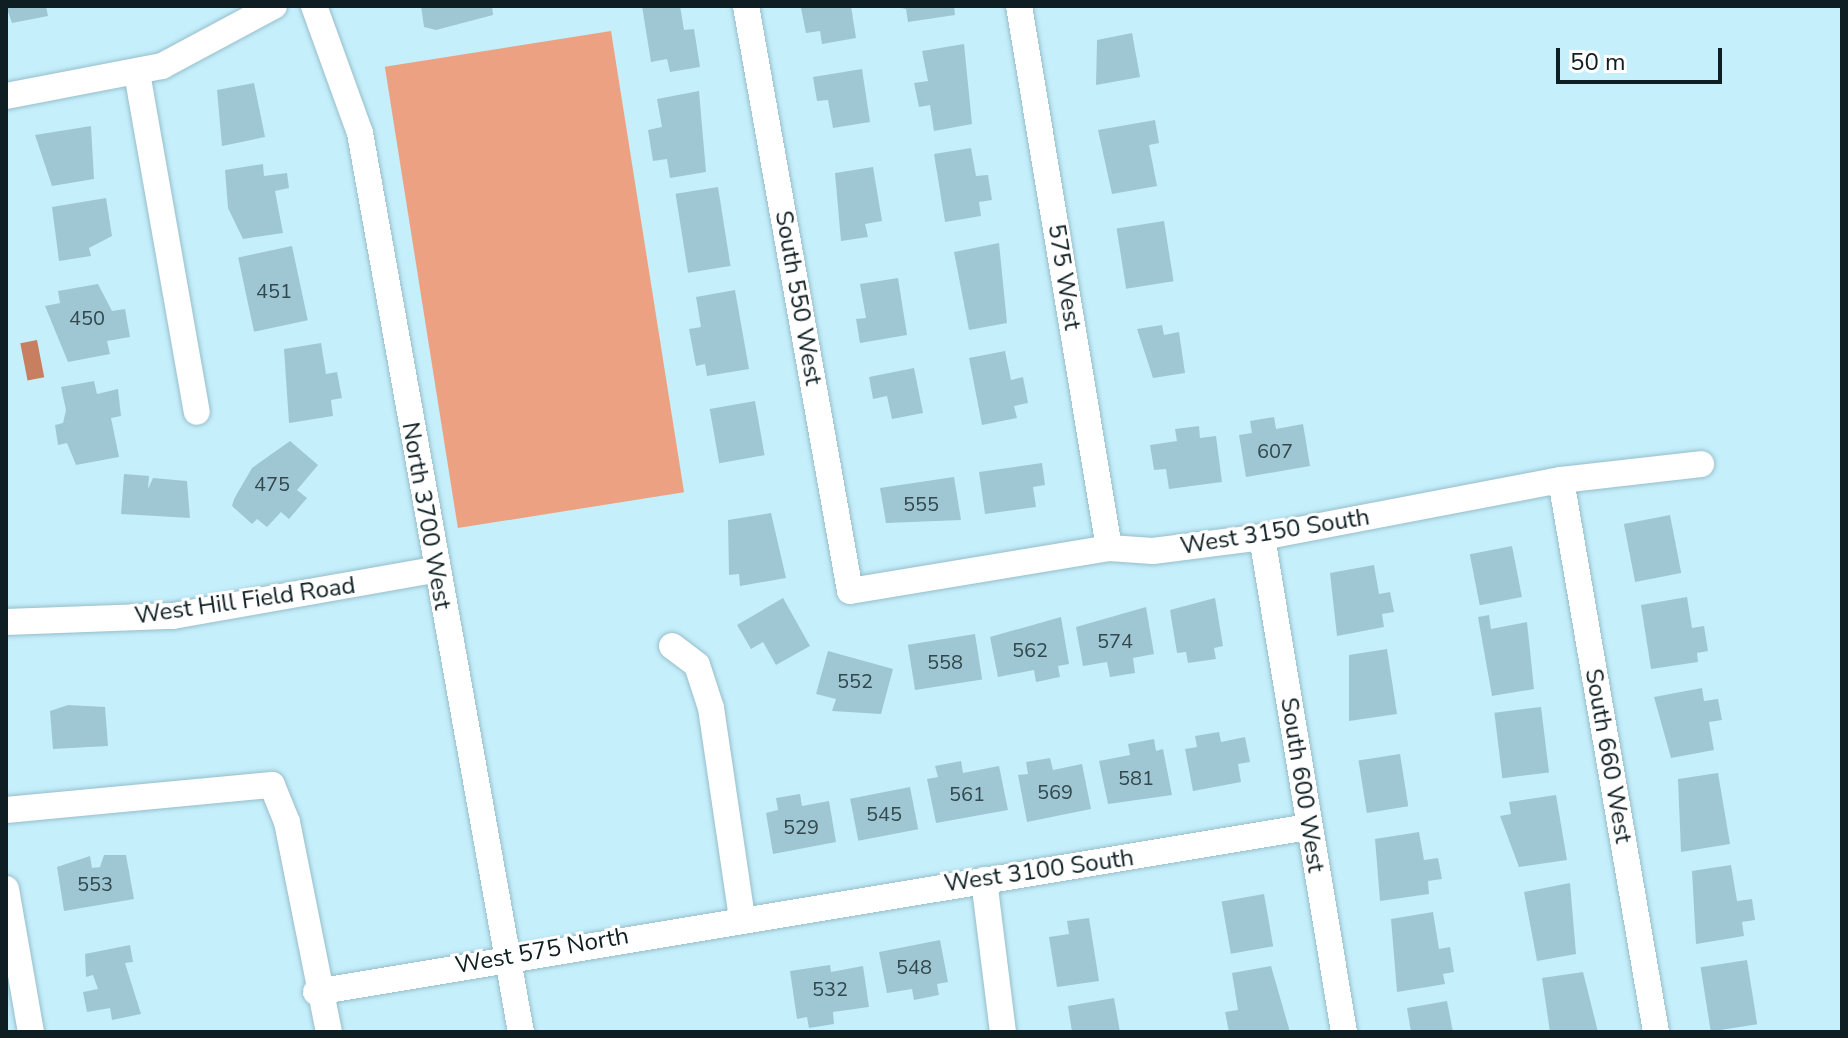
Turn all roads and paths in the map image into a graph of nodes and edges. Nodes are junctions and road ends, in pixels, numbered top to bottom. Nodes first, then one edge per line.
1 (274, 6) edge
2 (314, 6) edge
3 (746, 6) edge
4 (1019, 6) edge
5 (137, 73) junction
6 (6, 96) edge
7 (197, 412) dead end
8 (1701, 464) dead end
9 (1561, 480) junction
10 (1262, 537) junction
11 (1109, 548) junction
12 (435, 570) junction
13 (850, 591) joint
14 (6, 622) edge
15 (672, 646) dead end
16 (6, 810) edge
17 (1308, 827) junction
18 (984, 880) junction
19 (6, 889) edge
20 (769, 916) joint
21 (742, 917) junction
22 (509, 957) junction
23 (316, 992) junction
24 (31, 1032) edge
25 (329, 1032) edge
26 (521, 1032) edge
27 (1003, 1032) edge
28 (1344, 1032) edge
29 (1656, 1032) edge

1 - 5 street
2 - 12 street, North 3700 West
3 - 13 street, South 550 West
4 - 11 street, 575 West
5 - 6 street
5 - 7 street
8 - 9 street, West 3150 South
9 - 10 street, West 3150 South
9 - 29 street, South 660 West
10 - 11 street, West 3150 South
10 - 17 street, South 600 West
11 - 13 street, West 3150 South
12 - 14 street, West Hill Field Road
12 - 22 street, North 3700 West
15 - 21 street
16 - 23 street
17 - 18 street, West 3100 South
17 - 28 street, South 600 West
18 - 20 street, West 3100 South
18 - 27 street
19 - 24 street
20 - 21 street, West 575 North
21 - 22 street, West 575 North
22 - 23 street, West 575 North
22 - 26 street, North 3700 West
23 - 25 street

